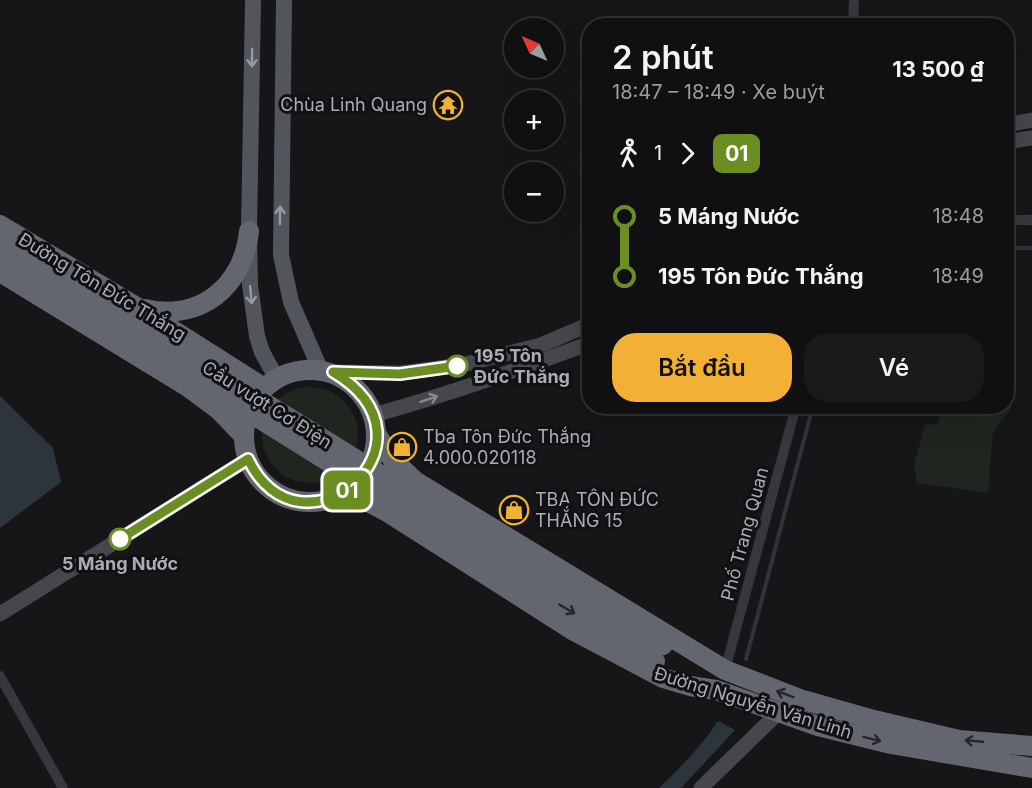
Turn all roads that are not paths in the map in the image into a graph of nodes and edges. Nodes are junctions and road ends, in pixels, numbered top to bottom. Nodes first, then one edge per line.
1 (253, 0) edge
2 (284, 0) edge
3 (854, 0) edge
4 (853, 18) edge
5 (1032, 120) edge
6 (1014, 123) edge
7 (1032, 138) edge
8 (1014, 141) edge
9 (251, 176) junction
10 (281, 176) junction
11 (1014, 220) edge
12 (1032, 220) edge
13 (0, 225) edge
14 (249, 231) junction
15 (0, 239) edge
16 (0, 257) edge
17 (0, 272) edge
18 (135, 306) junction
19 (582, 327) edge
20 (582, 346) edge
21 (327, 371) junction
22 (270, 383) junction
23 (794, 414) edge
24 (373, 415) junction
25 (377, 435) junction
26 (244, 436) junction
27 (248, 459) junction
28 (339, 495) junction
29 (0, 614) edge
30 (659, 653) junction
31 (725, 670) junction
32 (0, 676) edge
33 (716, 690) junction
34 (778, 713) junction
35 (1032, 746) edge
36 (1032, 768) edge
37 (63, 788) edge
38 (701, 788) edge

1 -> 9 main road
2 - 10 main road
3 - 4 street
5 - 6 main road
7 - 8 main road
9 - 10 main road
9 - 14 main road
21 -> 10 main road
11 - 12 street
13 - 18 highway, Đường Tôn Đức Thắng
14 - 18 highway
14 -> 22 main road
15 - 30 highway, Cầu vượt Cơ Điện, bridge
16 -> 30 highway, Cầu vượt Cơ Điện, bridge
17 - 26 highway
18 - 22 highway, Đường Tôn Đức Thắng
19 - 21 main road
24 -> 20 main road
21 - 22 highway
21 - 24 highway
22 - 26 highway
23 - 31 street, Phố Trang Quan
24 - 25 highway
25 - 28 highway
25 - 31 highway, Đường Nguyễn Văn Linh
26 - 27 highway
27 - 28 highway
27 - 29 main road
28 - 33 highway, Đường Nguyễn Văn Linh
30 - 31 highway, Cầu vượt Cơ Điện
30 - 33 highway, Cầu vượt Cơ Điện
35 -> 31 highway, Đường Nguyễn Văn Linh
32 - 37 street
33 - 34 highway, Đường Nguyễn Văn Linh
34 -> 36 highway, Đường Nguyễn Văn Linh
34 - 38 main road

